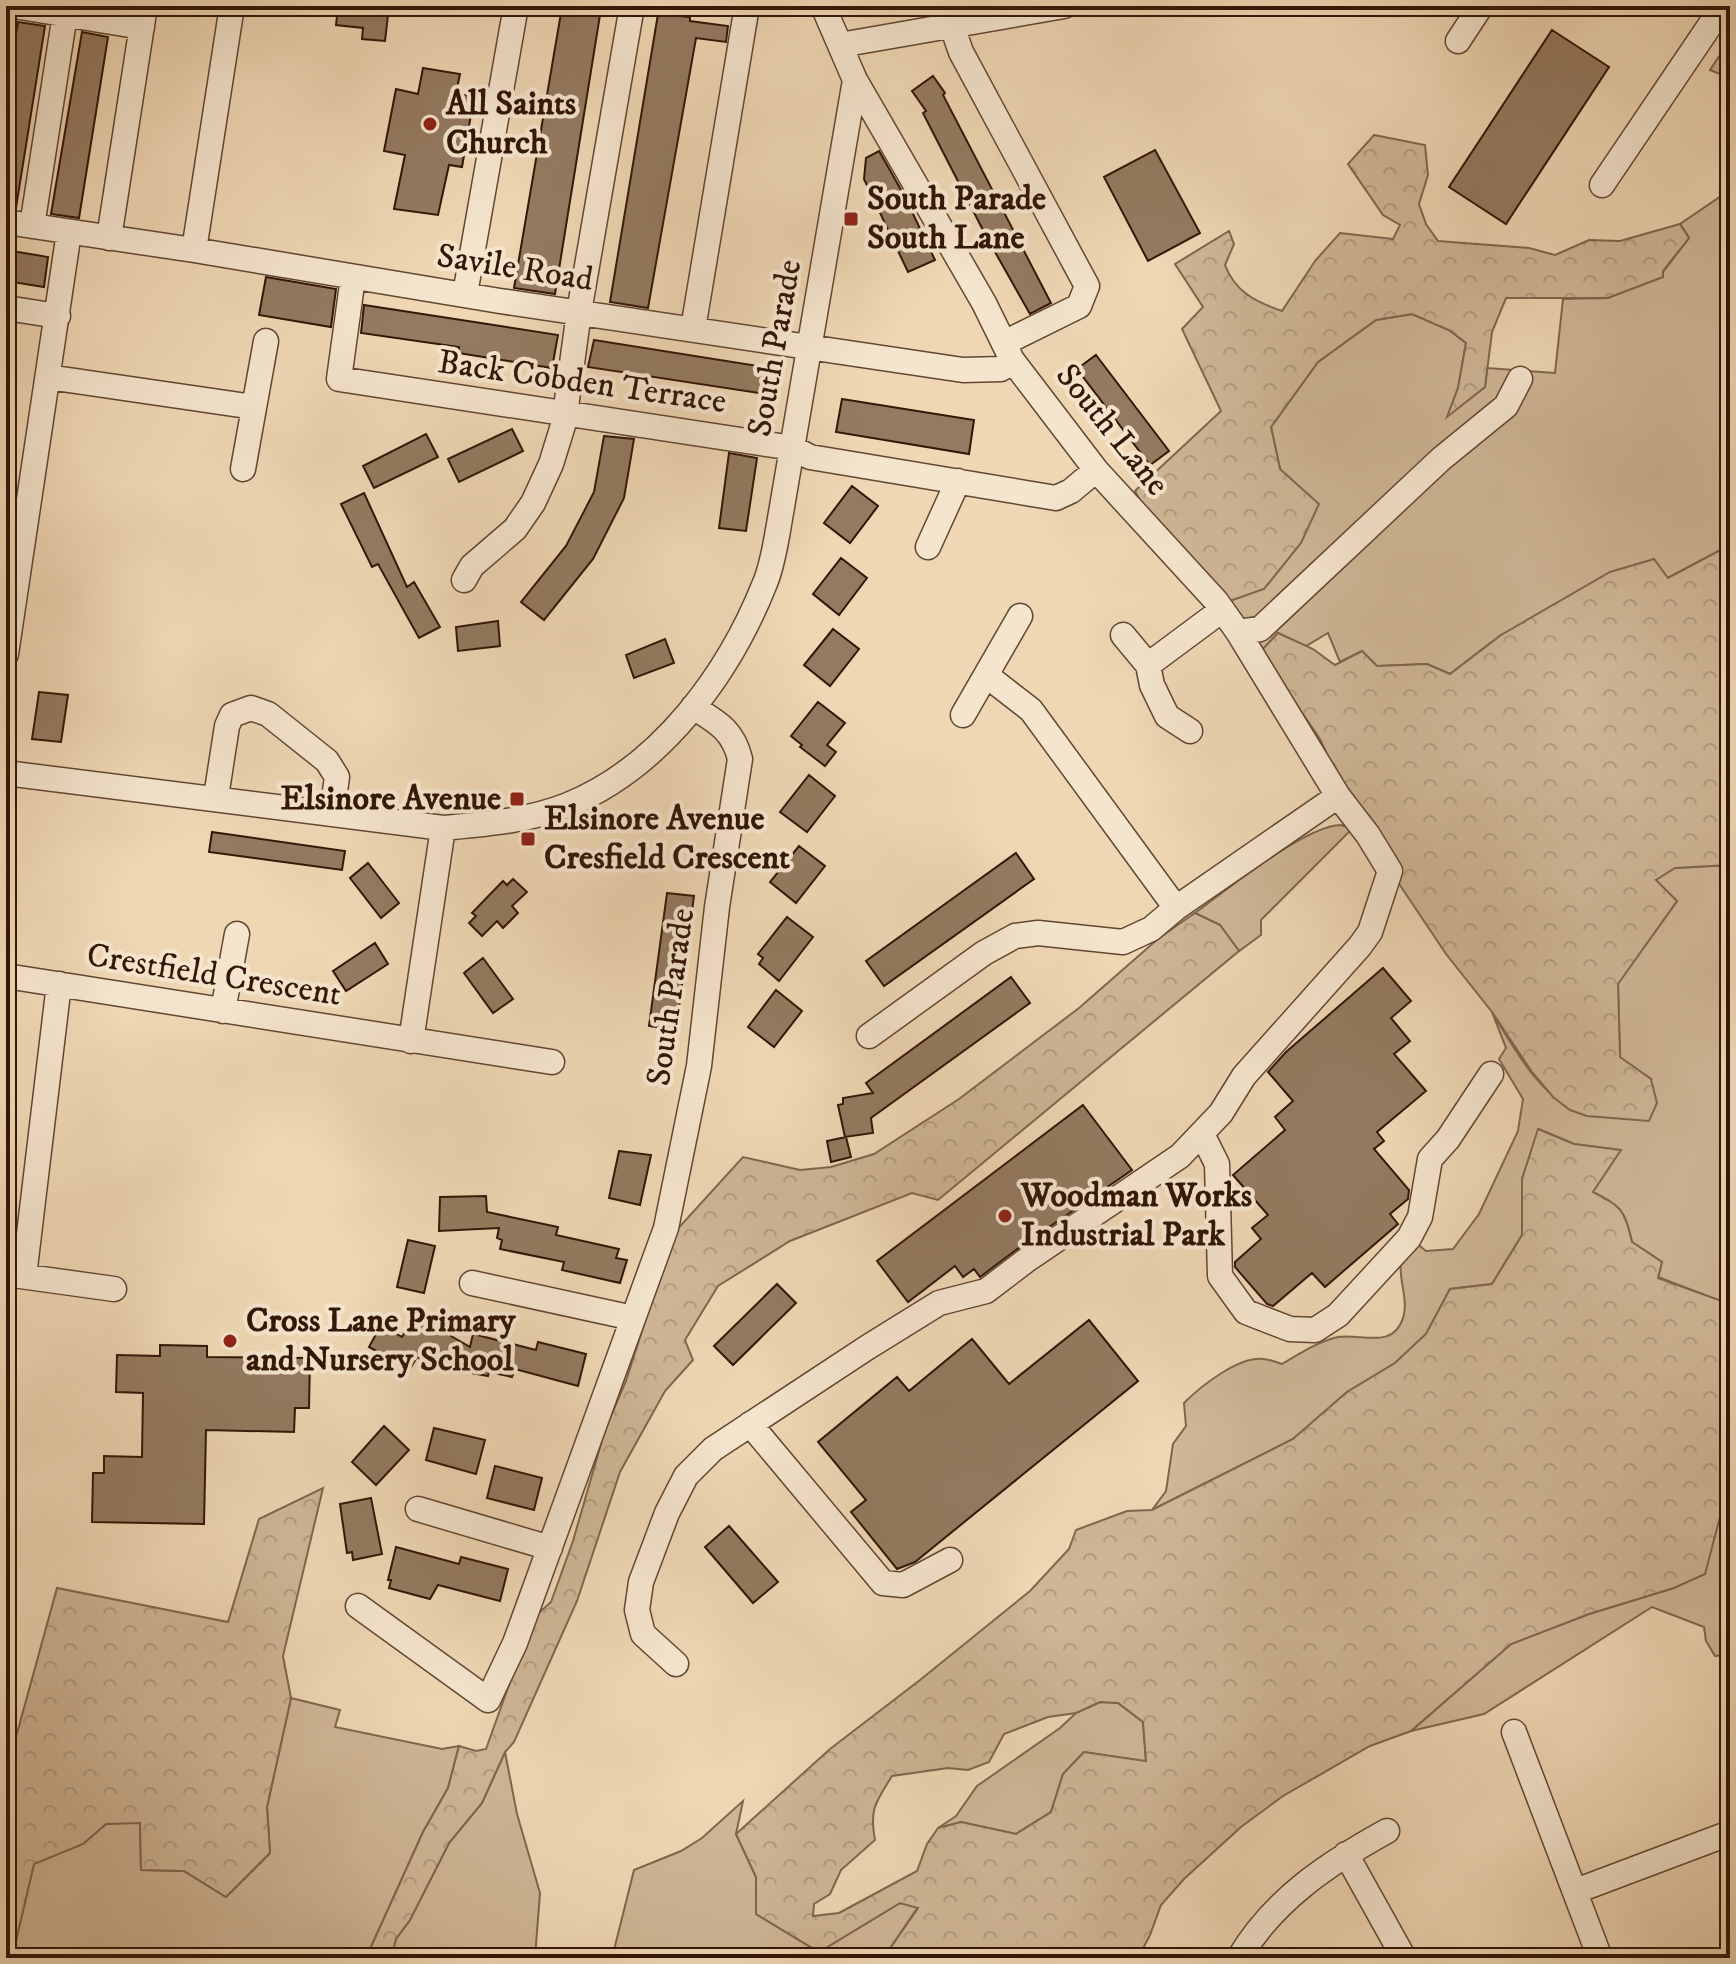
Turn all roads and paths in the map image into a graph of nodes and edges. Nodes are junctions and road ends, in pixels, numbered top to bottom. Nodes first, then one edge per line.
1 (14, 6) edge
2 (232, 6) edge
3 (516, 6) edge
4 (632, 6) edge
5 (747, 6) edge
6 (823, 6) edge
7 (1064, 6) edge
8 (1481, 6) edge
9 (1723, 6) edge
10 (65, 14) junction
11 (144, 16) edge
12 (952, 26) junction
13 (1458, 41) dead end
14 (840, 45) junction
15 (855, 80) junction
16 (1602, 185) dead end
17 (6, 222) edge
18 (32, 226) junction
19 (69, 232) junction
20 (109, 238) junction
21 (194, 250) junction
22 (353, 277) junction
23 (465, 294) junction
24 (6, 308) edge
25 (579, 312) junction
26 (58, 316) junction
27 (693, 329) junction
28 (266, 341) dead end
29 (810, 346) junction
30 (1008, 351) junction
31 (48, 377) junction
32 (1520, 379) dead end
33 (254, 407) junction
34 (565, 412) junction
35 (793, 448) junction
36 (243, 469) dead end
37 (1096, 470) junction
38 (958, 481) junction
39 (15, 535) edge
40 (928, 547) dead end
41 (464, 580) dead end
42 (1222, 610) junction
43 (1020, 616) dead end
44 (1238, 632) junction
45 (1123, 635) dead end
46 (6, 654) edge
47 (1148, 665) junction
48 (986, 675) junction
49 (693, 707) junction
50 (963, 715) dead end
51 (1190, 731) dead end
52 (6, 773) edge
53 (1338, 796) junction
54 (216, 797) junction
55 (332, 812) junction
56 (443, 828) junction
57 (1176, 908) junction
58 (237, 934) dead end
59 (6, 976) edge
60 (59, 984) junction
61 (223, 1011) junction
62 (869, 1036) dead end
63 (411, 1041) junction
64 (552, 1062) dead end
65 (1491, 1074) dead end
66 (1202, 1134) junction
67 (15, 1275) edge
68 (472, 1283) dead end
69 (114, 1289) dead end
70 (633, 1318) junction
71 (750, 1424) junction
72 (418, 1509) dead end
73 (550, 1548) junction
74 (950, 1560) dead end
75 (358, 1606) dead end
76 (676, 1664) dead end
77 (1514, 1732) dead end
78 (1387, 1831) dead end
79 (1730, 1833) edge
80 (1346, 1854) junction
81 (1576, 1891) junction
82 (1593, 1956) edge
83 (1239, 1958) edge
84 (1404, 1958) edge

1 - 10 street
2 - 21 street
3 - 23 street
4 - 25 street
5 - 27 street
6 - 14 street, South Lane
7 - 12 street
8 - 13 street
9 - 16 street
10 - 11 street
10 - 18 street
11 - 20 street
12 - 14 street
12 - 30 street, Savile Road
14 - 15 street, South Lane
15 - 29 street, South Parade
15 - 30 street, South Lane
17 - 18 street, Savile Road
18 - 19 street, Savile Road
19 - 20 street, Savile Road
19 - 26 street
20 - 21 street, Savile Road
21 - 22 street, Savile Road
22 - 23 street, Savile Road
22 - 34 street, Back Cobden Terrace
23 - 25 street, Savile Road
24 - 26 street
25 - 27 street, Savile Road
25 - 34 street
26 - 31 street
27 - 29 street, Savile Road
28 - 33 street
29 - 30 street, Savile Road
29 - 35 street, South Parade
30 - 37 street, South Lane
31 - 33 street
31 - 39 street
32 - 44 street
33 - 36 street
34 - 35 street, Back Cobden Terrace
34 - 41 street
35 - 38 street, Back Cobden Terrace
35 - 49 street, South Parade
37 - 38 street, Back Cobden Terrace
37 - 42 street, South Lane
38 - 40 street
39 - 46 street
42 - 44 street, South Lane
42 - 47 street
43 - 48 street
44 - 53 street, South Lane
45 - 47 street
47 - 51 street
48 - 50 street
48 - 57 street
49 - 56 street
49 - 70 street, South Parade
52 - 54 street
53 - 57 street
53 - 66 street, South Lane
54 - 55 street
54 - 55 street
55 - 56 street
56 - 63 street
57 - 62 street
58 - 61 street
59 - 60 street, Crestfield Crescent
60 - 61 street, Crestfield Crescent
60 - 67 street
61 - 63 street, Crestfield Crescent
63 - 64 street, Crestfield Crescent
65 - 66 street
66 - 71 street
67 - 69 street
68 - 70 street
70 - 73 street, South Parade
71 - 74 street
71 - 76 street
72 - 73 street
73 - 75 street, South Parade
77 - 81 street
78 - 80 street
79 - 81 street
80 - 83 street
80 - 84 street
81 - 82 street

